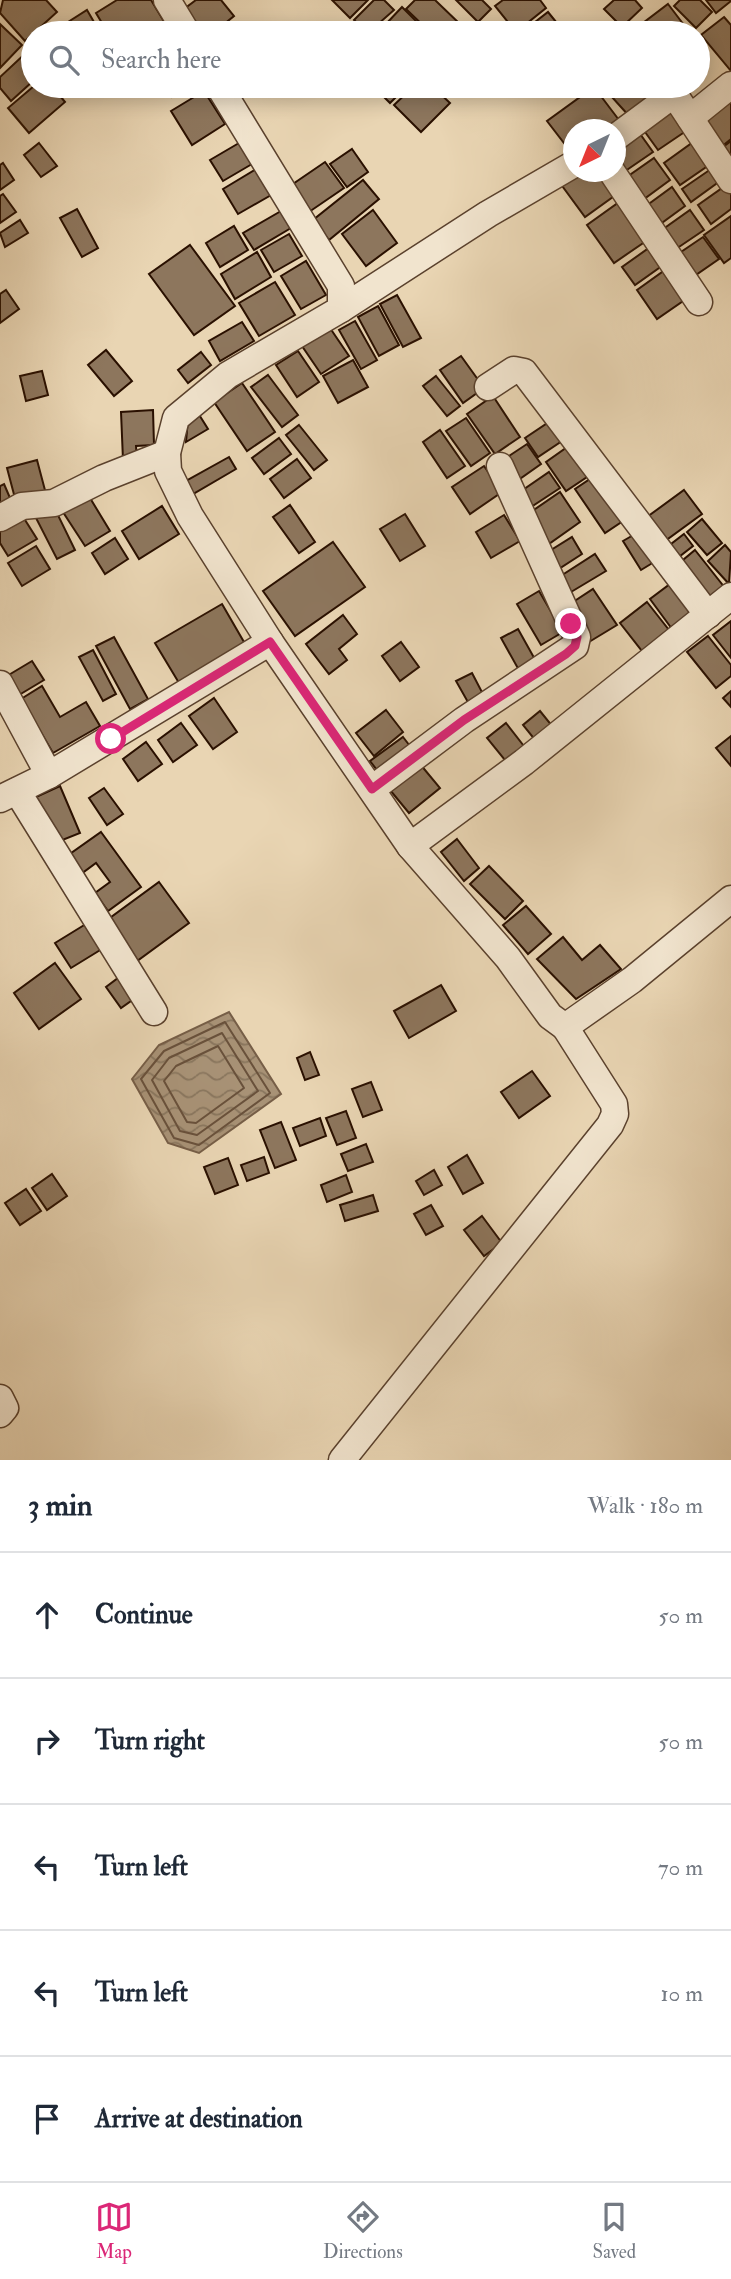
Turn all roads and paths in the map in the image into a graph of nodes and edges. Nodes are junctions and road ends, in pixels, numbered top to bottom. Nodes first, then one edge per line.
1 (167, 0) edge
2 (180, 21) edge
3 (731, 85) edge
4 (226, 98) edge
5 (668, 98) edge
6 (677, 98) edge
7 (690, 118) junction
8 (626, 128) edge
9 (563, 170) edge
10 (731, 180) edge
11 (619, 182) edge
12 (699, 302) dead end
13 (341, 309) junction
14 (488, 387) dead end
15 (167, 453) junction
16 (500, 466) dead end
17 (0, 517) edge
18 (731, 596) edge
19 (708, 615) junction
20 (270, 642) junction
21 (0, 684) edge
22 (49, 775) junction
23 (372, 789) junction
24 (8, 795) edge
25 (410, 846) junction
26 (731, 899) edge
27 (154, 1012) dead end
28 (565, 1027) junction
29 (0, 1398) edge
30 (0, 1414) edge
31 (342, 1460) edge

1 - 2 street
3 - 7 street
4 - 13 street
5 - 8 street
6 - 7 street
7 - 10 street
9 - 13 street
11 - 12 street
13 - 15 street
14 - 19 street
15 - 17 street
15 - 20 street
16 - 23 street
18 - 19 street
19 - 25 street
20 - 22 street
20 - 23 street
21 - 22 street
22 - 24 street
23 - 25 street
24 - 27 street
25 - 28 street
26 - 28 street
28 - 31 street
29 - 30 street

